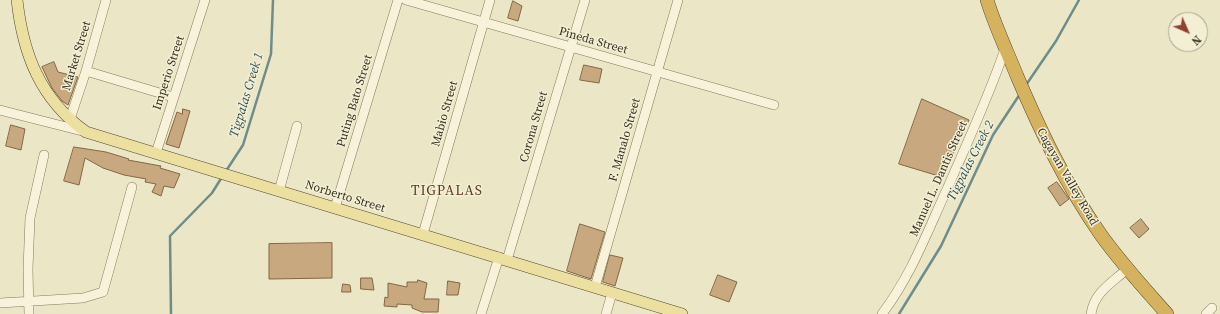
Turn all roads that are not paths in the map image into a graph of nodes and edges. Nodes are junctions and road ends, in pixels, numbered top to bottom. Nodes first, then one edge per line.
1 (17, 0) edge
2 (106, 0) edge
3 (205, 0) edge
4 (398, 0) edge
5 (406, 0) edge
6 (490, 0) edge
7 (585, 0) edge
8 (678, 0) edge
9 (987, 0) edge
10 (484, 23) junction
11 (570, 47) junction
12 (1005, 48) junction
13 (86, 71) junction
14 (658, 72) junction
15 (173, 97) junction
16 (774, 105) dead end
17 (0, 110) edge
18 (70, 120) junction
19 (298, 126) dead end
20 (86, 132) junction
21 (156, 153) junction
22 (44, 155) dead end
23 (132, 187) dead end
24 (279, 191) junction
25 (335, 208) junction
26 (423, 234) junction
27 (503, 259) junction
28 (1127, 269) junction
29 (595, 287) junction
30 (612, 293) junction
31 (29, 302) junction
32 (0, 303) edge
33 (29, 314) edge
34 (481, 314) edge
35 (606, 314) edge
36 (682, 314) edge
37 (882, 314) edge
38 (1091, 314) edge
39 (1167, 314) edge

1 - 18 main road
2 - 13 street, Market Street
3 - 15 street, Imperio Street
4 - 25 street, Puting Bato Street
5 - 10 street, Pineda Street
6 - 10 street, Mabio Street
7 - 11 street, Corona Street
8 - 14 street, F. Manalo Street
9 - 12 highway, Cagayan Valley Road
10 - 11 street, Pineda Street
10 - 26 street, Mabio Street
11 - 14 street, Pineda Street
11 - 27 street, Corona Street
12 - 28 highway, Cagayan Valley Road
12 - 37 street, Manuel L. Dantis Street
13 - 15 street
13 - 18 street, Market Street
14 - 16 street, Pineda Street
14 - 29 street, F. Manalo Street
15 - 21 street, Imperio Street
17 - 20 street, Norberto Street
18 - 20 main road
19 - 24 street
20 - 21 main road, Norberto Street
21 - 24 main road, Norberto Street
22 - 31 street
23 - 31 street
24 - 25 main road, Norberto Street
25 - 26 main road, Norberto Street
26 - 27 main road, Norberto Street
27 - 29 main road, Norberto Street
27 - 34 street, Corona Street
28 - 38 street
28 - 39 highway, Cagayan Valley Road
29 - 30 main road, Norberto Street
30 - 35 street
30 - 36 main road, Norberto Street
31 - 32 street
31 - 33 street

